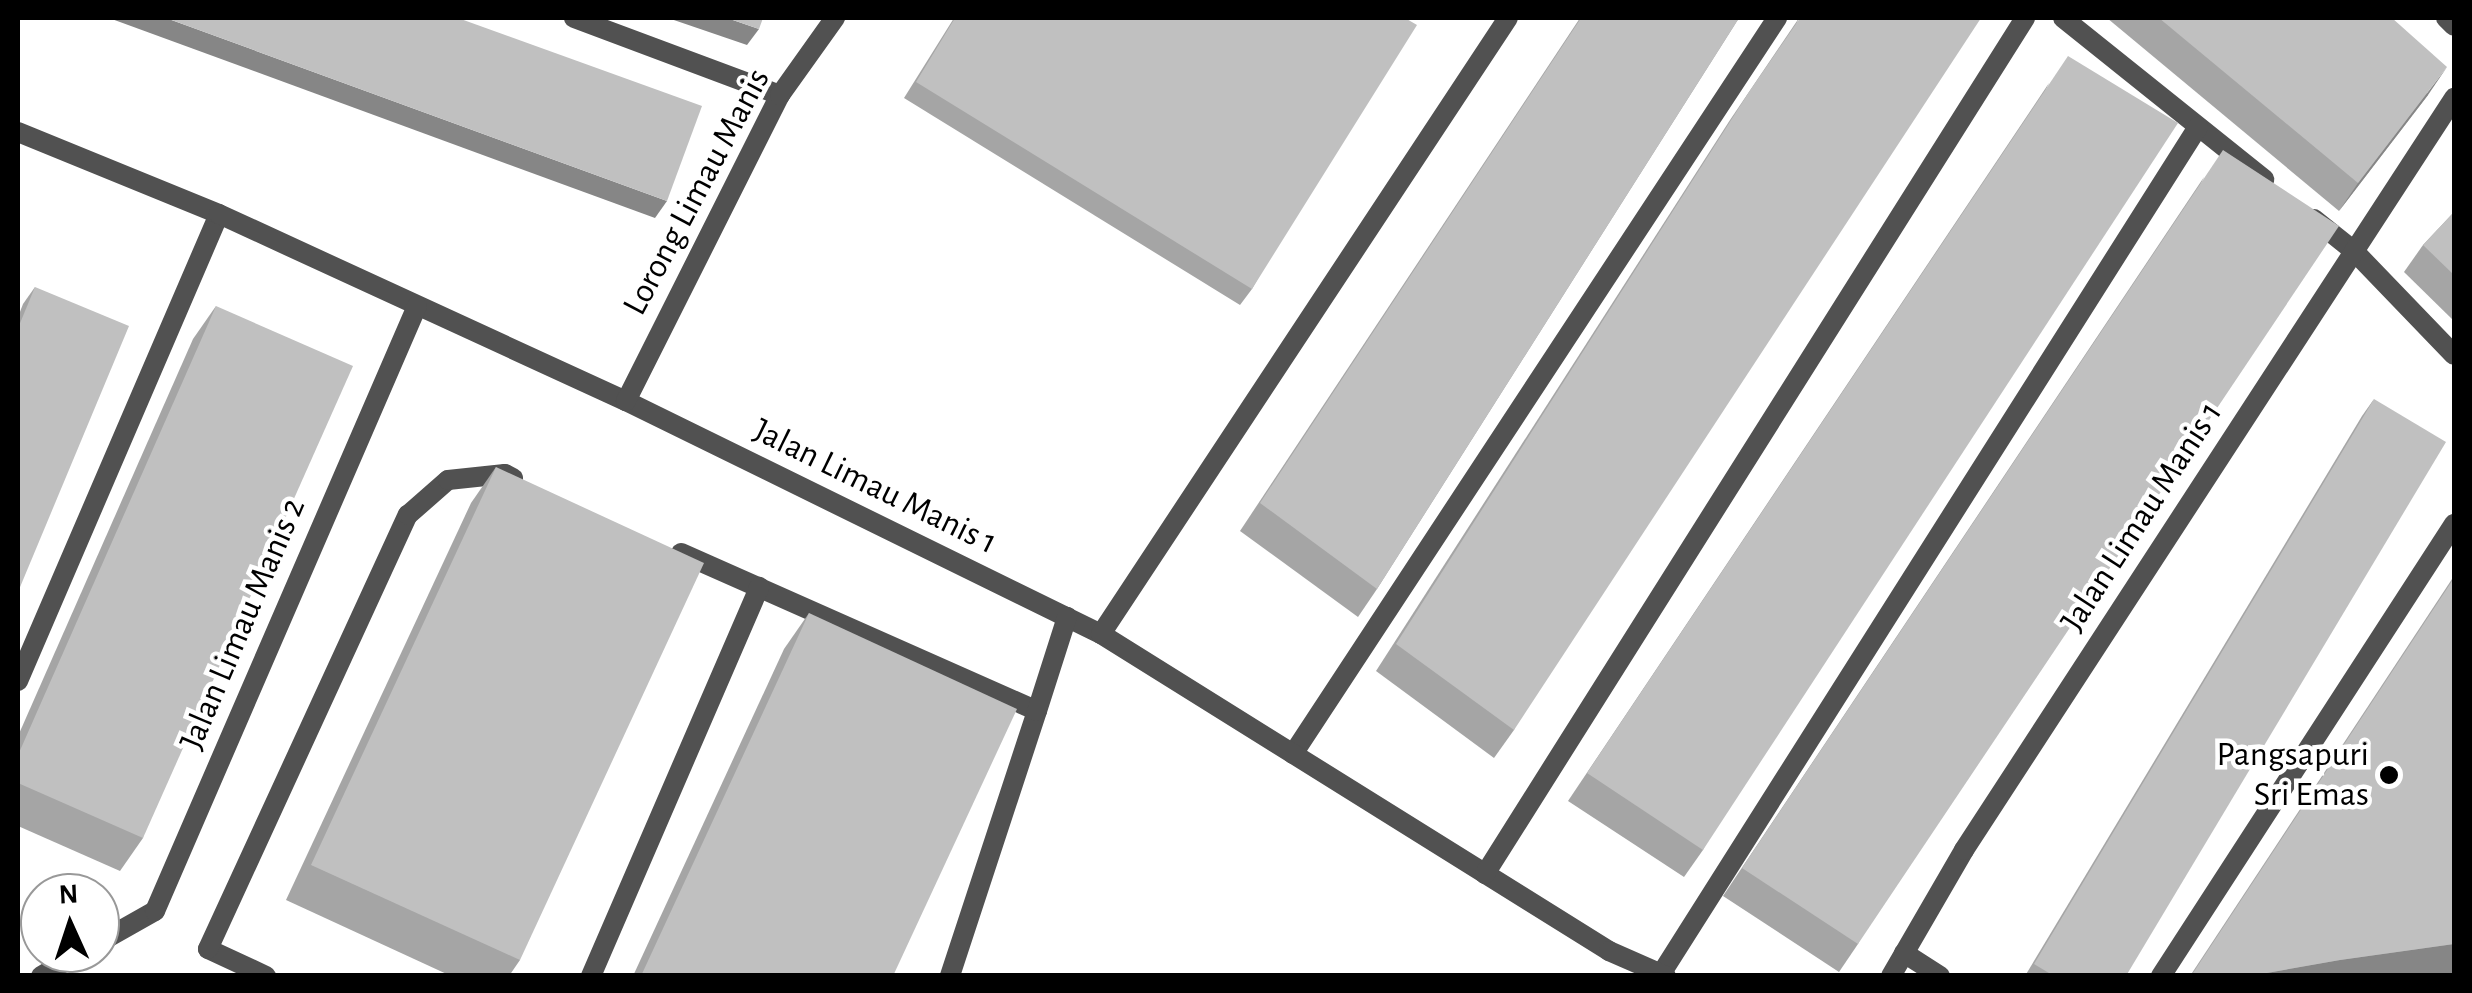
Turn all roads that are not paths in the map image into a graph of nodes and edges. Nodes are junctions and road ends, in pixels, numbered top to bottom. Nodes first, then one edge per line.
1 (574, 18) edge
2 (835, 18) edge
3 (1508, 18) edge
4 (1776, 18) edge
5 (2025, 18) edge
6 (2063, 18) edge
7 (2446, 18) edge
8 (2454, 26) edge
9 (780, 95) junction
10 (2454, 98) edge
11 (2198, 128) junction
12 (18, 132) edge
13 (219, 214) junction
14 (2354, 251) junction
15 (417, 306) junction
16 (2454, 354) edge
17 (626, 401) junction
18 (541, 490) edge
19 (2454, 524) edge
20 (668, 547) edge
21 (759, 587) junction
22 (1066, 617) junction
23 (1101, 634) junction
24 (18, 681) edge
25 (1038, 711) junction
26 (1293, 754) junction
27 (1485, 874) junction
28 (120, 931) edge
29 (1904, 953) junction
30 (1664, 975) edge
31 (266, 976) edge
32 (592, 976) edge
33 (950, 976) edge
34 (1891, 976) edge
35 (1940, 976) edge
36 (2161, 976) edge

1 - 9 street
2 - 9 street, Lorong Limau Manis
3 - 23 street
4 - 26 street
5 - 27 street
6 - 11 street
7 - 8 street
9 - 17 street, Lorong Limau Manis
10 - 14 street, Jalan Limau Manis 1
11 - 14 street
11 - 30 street
12 - 13 street, Jalan Limau Manis 1
13 - 15 street, Jalan Limau Manis 1
13 - 24 street
14 - 16 street
14 - 29 street, Jalan Limau Manis 1
15 - 17 street, Jalan Limau Manis 1
15 - 28 street, Jalan Limau Manis 2
17 - 22 street, Jalan Limau Manis 1
18 - 31 street
19 - 36 street
20 - 21 street
21 - 25 street
21 - 32 street
22 - 23 street, Jalan Limau Manis 1
22 - 25 street
23 - 26 street, Jalan Limau Manis 1
25 - 33 street
26 - 27 street, Jalan Limau Manis 1
27 - 30 street, Jalan Limau Manis 1
29 - 34 street, Jalan Limau Manis 1
29 - 35 street

